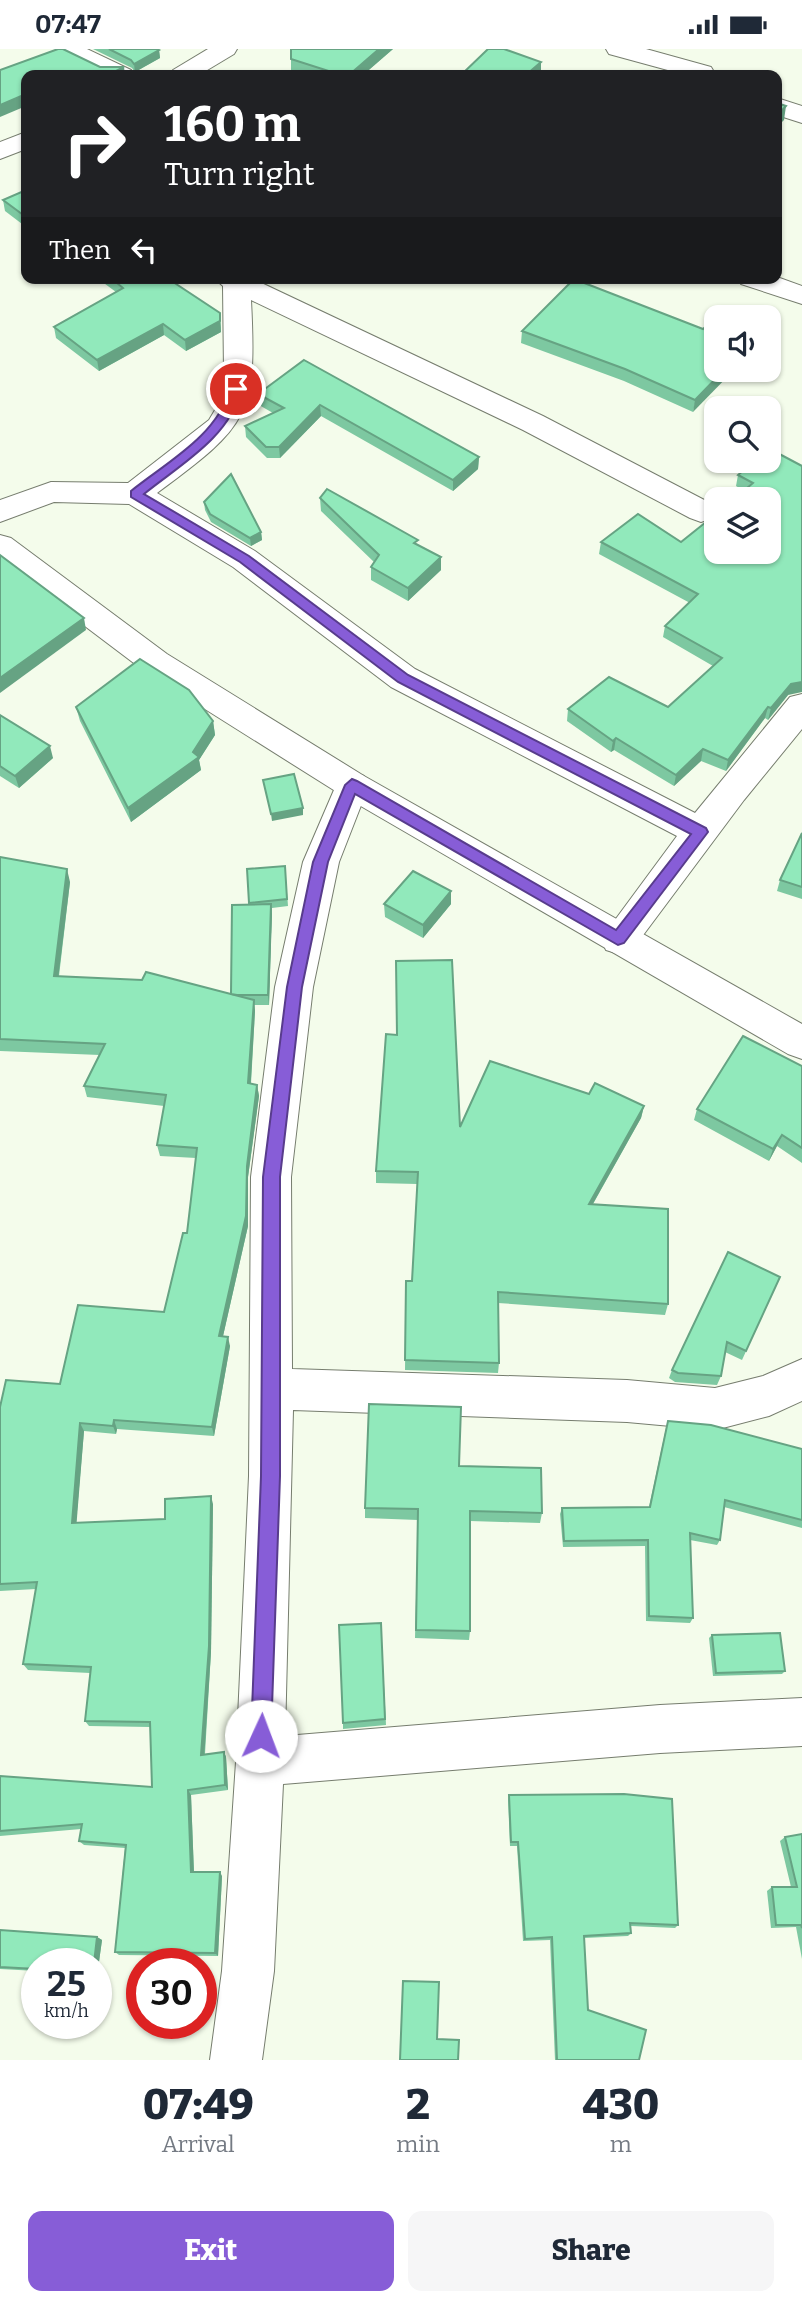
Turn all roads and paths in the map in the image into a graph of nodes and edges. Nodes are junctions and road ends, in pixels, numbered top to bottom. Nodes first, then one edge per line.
1 (68, 49) edge
2 (225, 49) edge
3 (618, 49) edge
4 (702, 66) edge
5 (112, 70) edge
6 (190, 70) edge
7 (782, 108) edge
8 (802, 115) edge
9 (21, 142) edge
10 (0, 151) edge
11 (0, 159) edge
12 (21, 162) edge
13 (233, 284) edge
14 (239, 284) edge
15 (769, 284) edge
16 (802, 295) edge
17 (135, 494) junction
18 (0, 511) edge
19 (701, 511) dead end
20 (0, 546) edge
21 (802, 706) edge
22 (352, 785) junction
23 (700, 832) junction
24 (618, 939) junction
25 (802, 1043) edge
26 (802, 1379) edge
27 (271, 1389) junction
28 (802, 1723) edge
29 (260, 1762) junction
30 (236, 2060) edge

1 - 5 street
2 - 6 street
3 - 4 street
7 - 8 street
9 - 10 street
11 - 12 street
13 - 17 street
14 - 19 street
15 - 16 street
17 - 18 street
17 - 23 street
20 - 22 street
21 - 23 street
22 - 24 street
22 - 27 street
23 - 24 street
24 - 25 street
26 - 27 street
27 - 29 street
28 - 29 street
29 - 30 street

